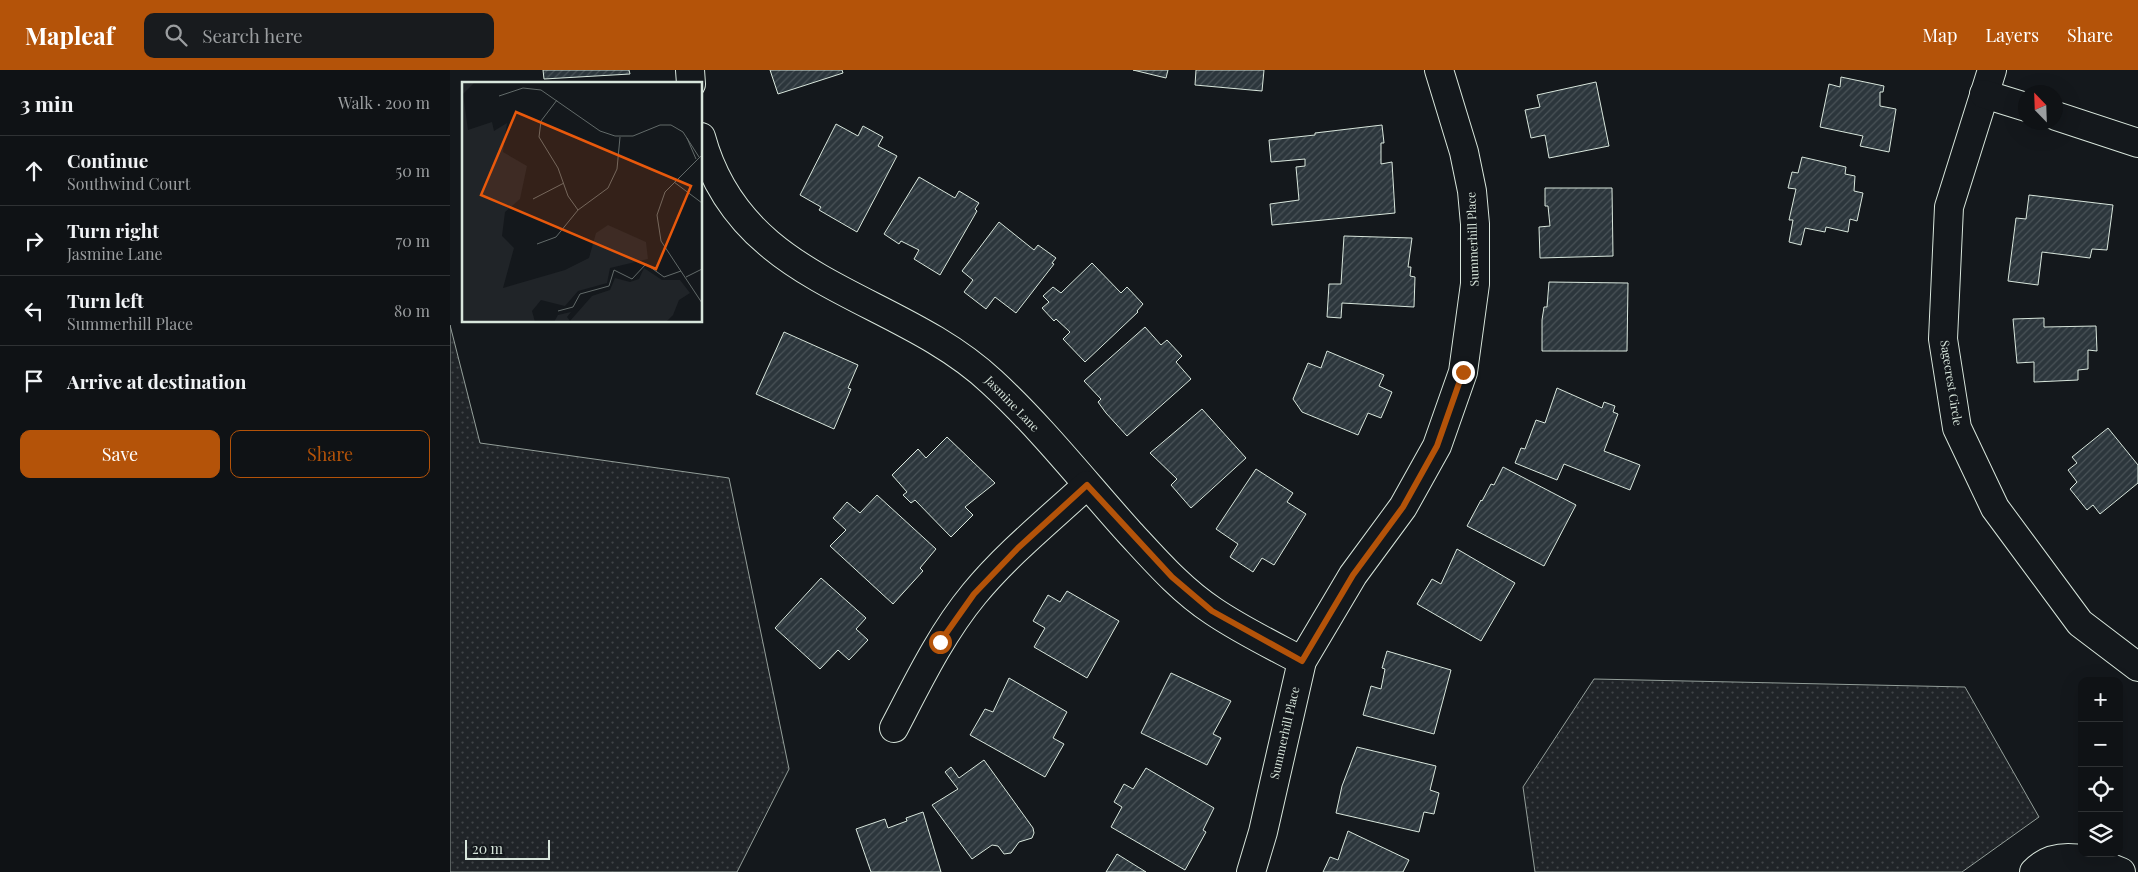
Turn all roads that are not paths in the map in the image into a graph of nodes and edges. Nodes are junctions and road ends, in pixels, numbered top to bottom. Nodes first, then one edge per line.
1 (1439, 70) edge
2 (1988, 82) edge
3 (2018, 102) edge
4 (2063, 118) edge
5 (702, 140) edge
6 (2138, 143) edge
7 (1087, 485) junction
8 (1302, 661) junction
9 (2138, 667) edge
10 (894, 728) dead end
11 (1250, 872) edge
12 (2034, 872) edge
13 (2121, 872) edge

1 - 8 street, Summerhill Place
2 - 3 street
2 - 9 street, Sagecrest Circle
4 - 6 street
5 - 7 street, Jasmine Lane
7 - 8 street, Jasmine Lane
7 - 10 street
8 - 11 street, Summerhill Place
12 - 13 street

